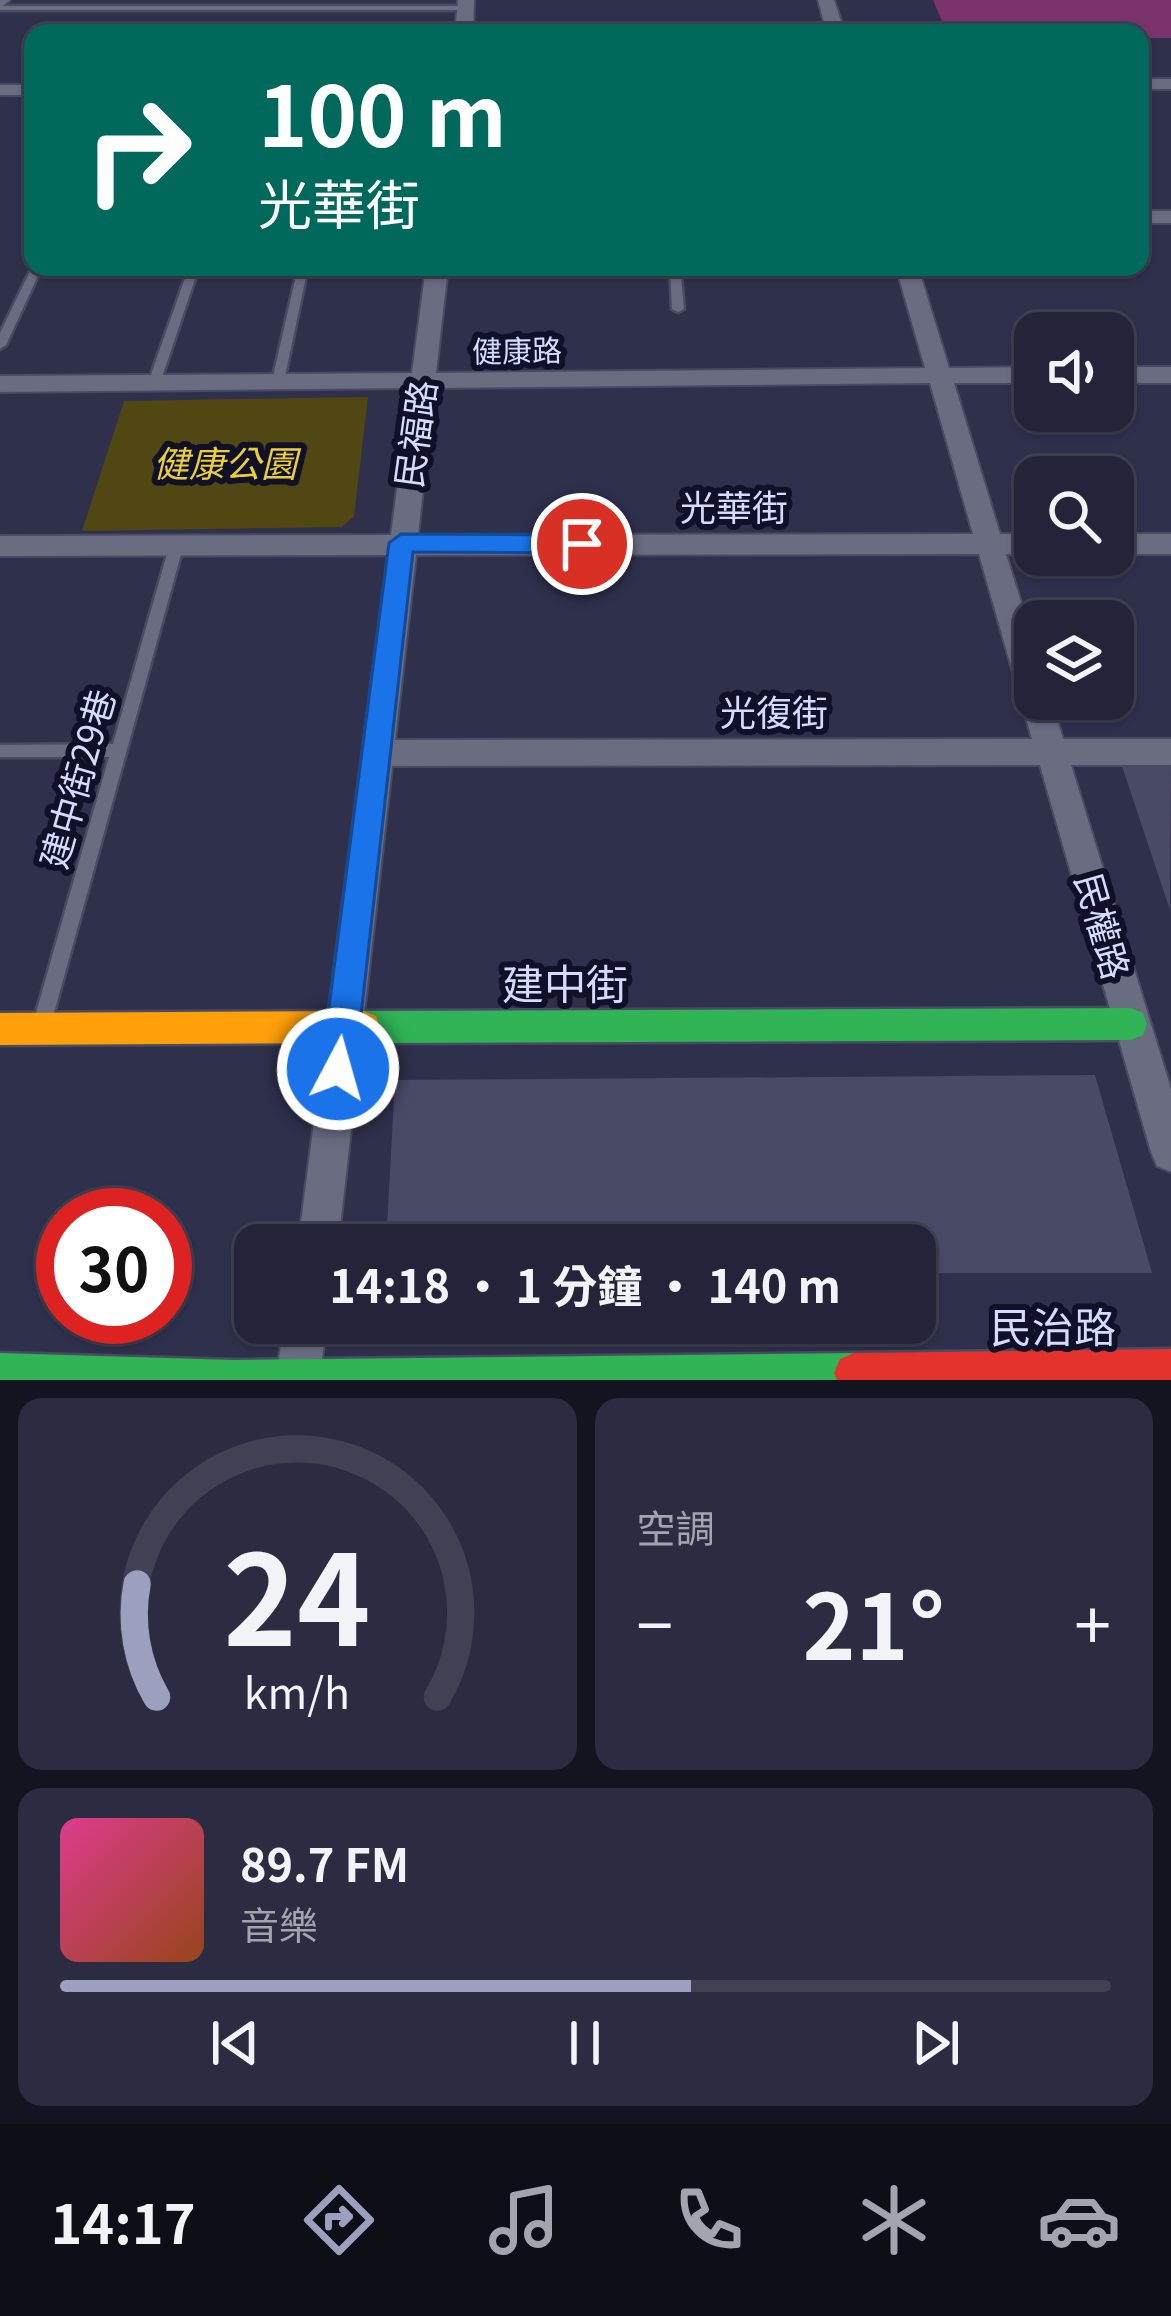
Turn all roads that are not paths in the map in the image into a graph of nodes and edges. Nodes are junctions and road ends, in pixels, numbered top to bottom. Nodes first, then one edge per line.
1 (1, 4) edge
2 (302, 4) edge
3 (466, 4) edge
4 (33, 276) edge
5 (191, 276) edge
6 (301, 276) edge
7 (436, 276) edge
8 (676, 276) edge
9 (910, 276) edge
10 (678, 309) dead end
11 (0, 345) edge
12 (942, 375) junction
13 (1014, 375) edge
14 (1134, 375) edge
15 (1171, 375) edge
16 (278, 381) junction
17 (154, 382) junction
18 (423, 383) junction
19 (0, 384) edge
20 (401, 543) junction
21 (988, 544) junction
22 (1014, 544) edge
23 (1134, 544) edge
24 (1171, 544) edge
25 (0, 546) edge
26 (176, 547) junction
27 (1014, 629) edge
28 (1042, 720) edge
29 (117, 750) junction
30 (0, 751) edge
31 (1052, 752) junction
32 (1171, 752) edge
33 (378, 753) junction
34 (1131, 1024) junction
35 (40, 1028) junction
36 (0, 1029) edge
37 (342, 1029) junction
38 (1171, 1152) edge
39 (320, 1224) edge
40 (303, 1344) edge
41 (1171, 1369) edge
42 (0, 1373) edge
43 (297, 1378) edge

1 - 2 lane
2 - 3 lane
4 - 11 lane
5 - 17 lane
6 - 16 lane
7 - 18 street, 民福路
8 - 10 lane
9 - 12 street, 民權路
12 - 13 street, 健康路
12 - 18 street, 健康路
12 - 21 street, 民權路
14 - 15 street
16 - 17 street, 健康路
16 - 18 street, 健康路
17 - 19 street, 健康路
18 - 20 street, 民福路
20 - 21 street, 光華街
20 - 26 street, 光華街
20 - 33 street, 民福路
21 - 22 street, 光華街
21 - 27 street, 民權路
23 - 24 street
25 - 26 street, 光華街
26 - 29 lane, 建中街29巷
28 - 31 street, 民權路
29 - 30 lane
29 - 35 lane, 建中街29巷
31 - 32 street, 光復街
31 - 33 street, 光復街
31 - 34 street, 民權路
33 - 37 street, 民福路
34 - 37 street, 建中街
34 - 38 street, 民權路
35 - 36 street, 建中街
35 - 37 street, 建中街
37 - 39 street, 民福路
40 - 43 street
41 - 43 street, 民治路
42 - 43 street, 民治路

